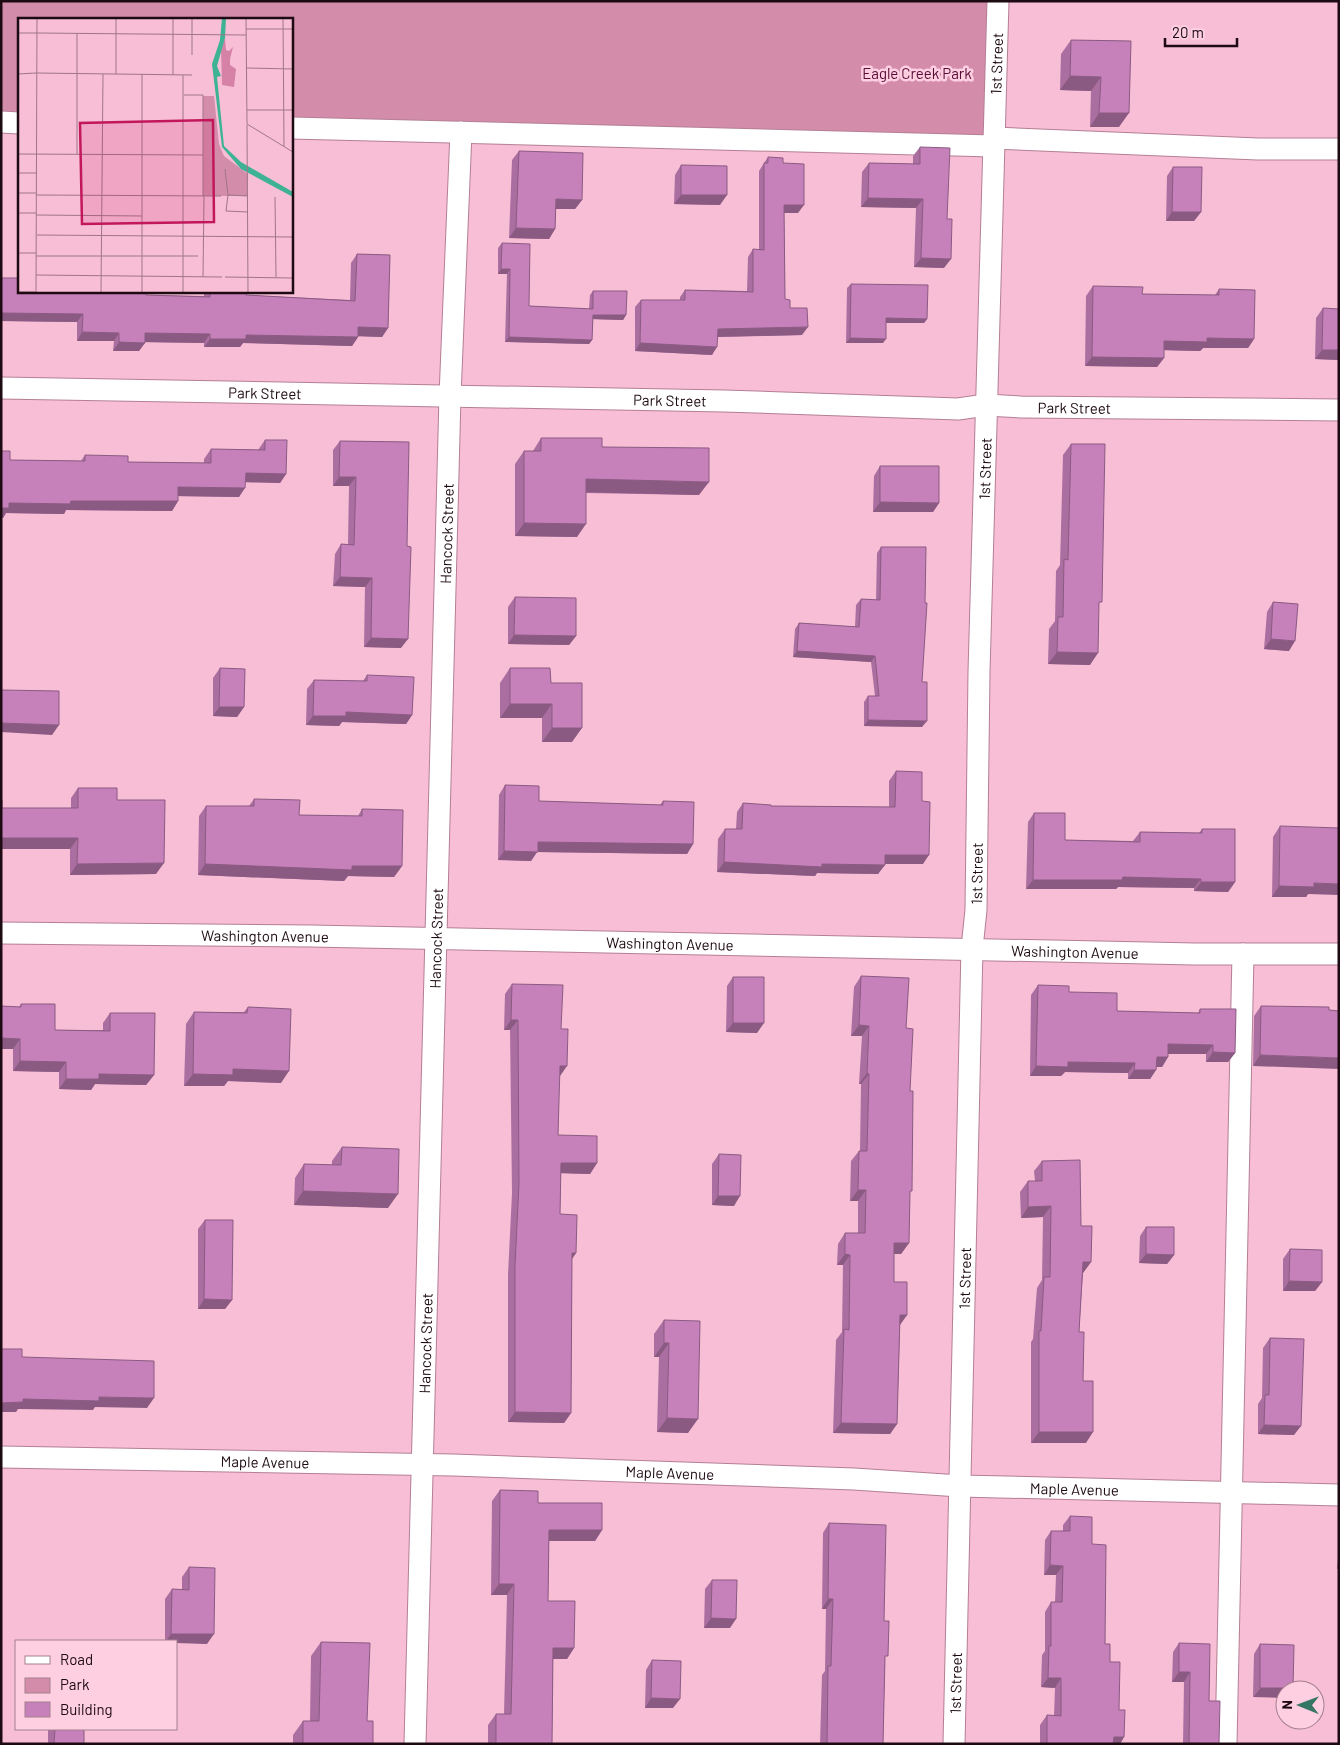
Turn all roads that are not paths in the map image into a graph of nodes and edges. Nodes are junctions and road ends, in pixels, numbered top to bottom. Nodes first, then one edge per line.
1 (998, 1) edge
2 (1, 122) edge
3 (18, 123) edge
4 (292, 128) edge
5 (461, 132) junction
6 (994, 142) junction
7 (1339, 150) edge
8 (1, 388) edge
9 (450, 396) junction
10 (986, 405) junction
11 (1339, 410) edge
12 (1, 933) edge
13 (437, 938) junction
14 (972, 948) junction
15 (1243, 954) junction
16 (1339, 954) edge
17 (1, 1457) edge
18 (423, 1464) junction
19 (960, 1486) junction
20 (1231, 1491) junction
21 (1339, 1494) edge
22 (415, 1744) edge
23 (954, 1744) edge
24 (1226, 1744) edge

1 - 6 street, 1st Street
2 - 3 street
4 - 5 street
5 - 6 street
5 - 9 street, Hancock Street
6 - 7 street
6 - 10 street, 1st Street
8 - 9 street, Park Street
9 - 10 street, Park Street
9 - 13 street, Hancock Street
10 - 11 street, Park Street
10 - 14 street, 1st Street
12 - 13 street, Washington Avenue
13 - 14 street, Washington Avenue
13 - 18 street, Hancock Street
14 - 15 street, Washington Avenue
14 - 19 street, 1st Street
15 - 16 street, Washington Avenue
15 - 20 street
17 - 18 street, Maple Avenue
18 - 19 street, Maple Avenue
18 - 22 street, Hancock Street
19 - 20 street, Maple Avenue
19 - 23 street, 1st Street
20 - 21 street, Maple Avenue
20 - 24 street

